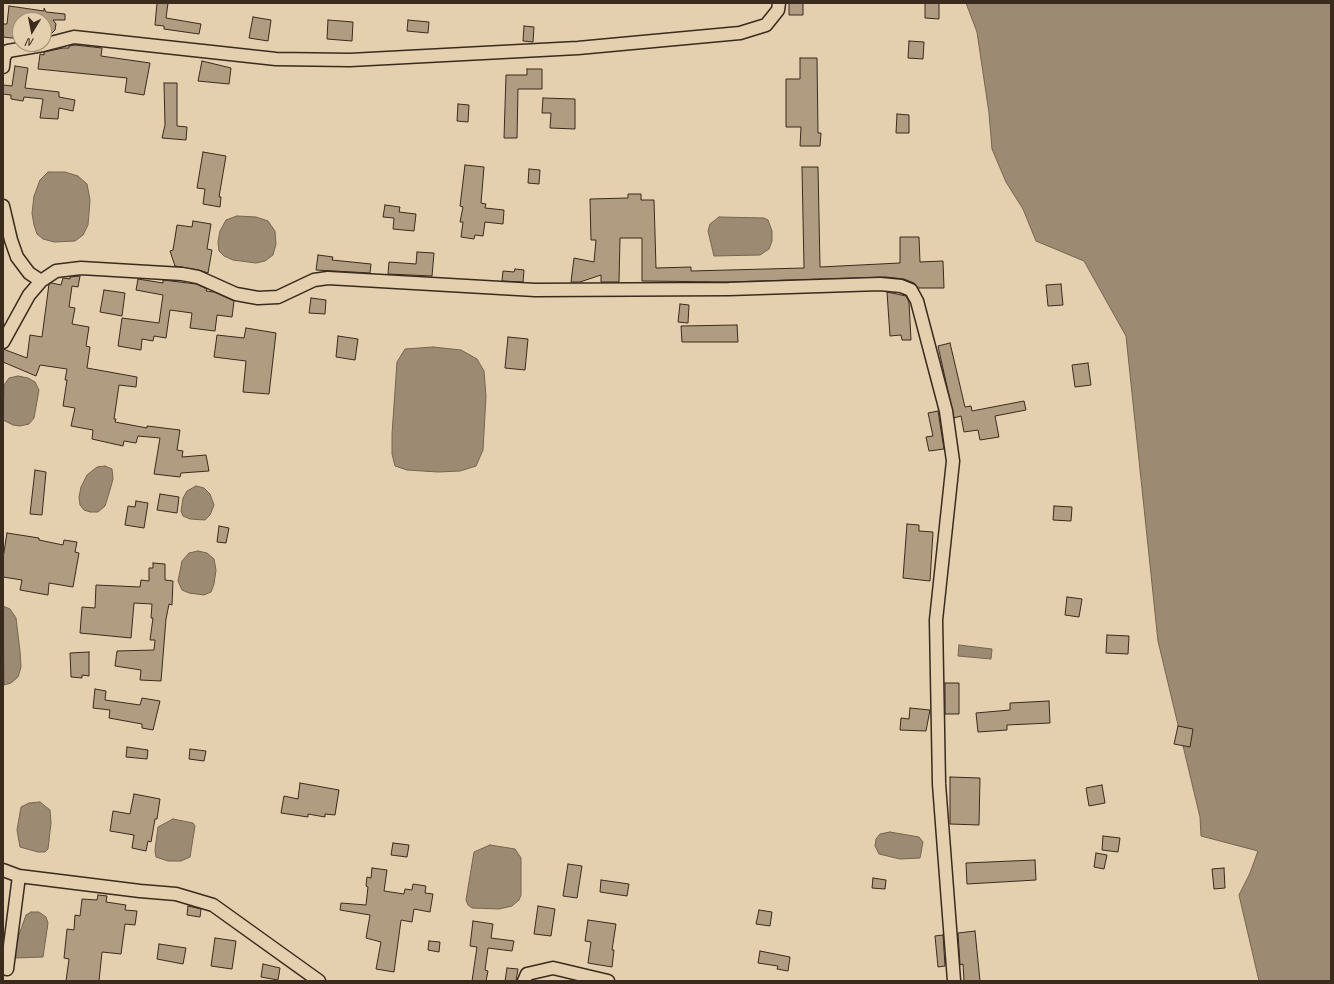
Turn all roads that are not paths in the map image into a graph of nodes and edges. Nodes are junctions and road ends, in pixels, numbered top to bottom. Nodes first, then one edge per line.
1 (779, 3) edge
2 (4, 54) edge
3 (3, 66) edge
4 (3, 206) edge
5 (41, 281) junction
6 (3, 342) edge
7 (3, 870) edge
8 (19, 876) junction
9 (3, 968) edge
10 (320, 981) edge
11 (524, 981) edge
12 (608, 981) edge
13 (954, 981) edge

1 - 2 street
2 - 3 street
4 - 5 street
5 - 6 street
5 - 13 street
7 - 8 street
8 - 9 street
8 - 10 street
11 - 12 street

